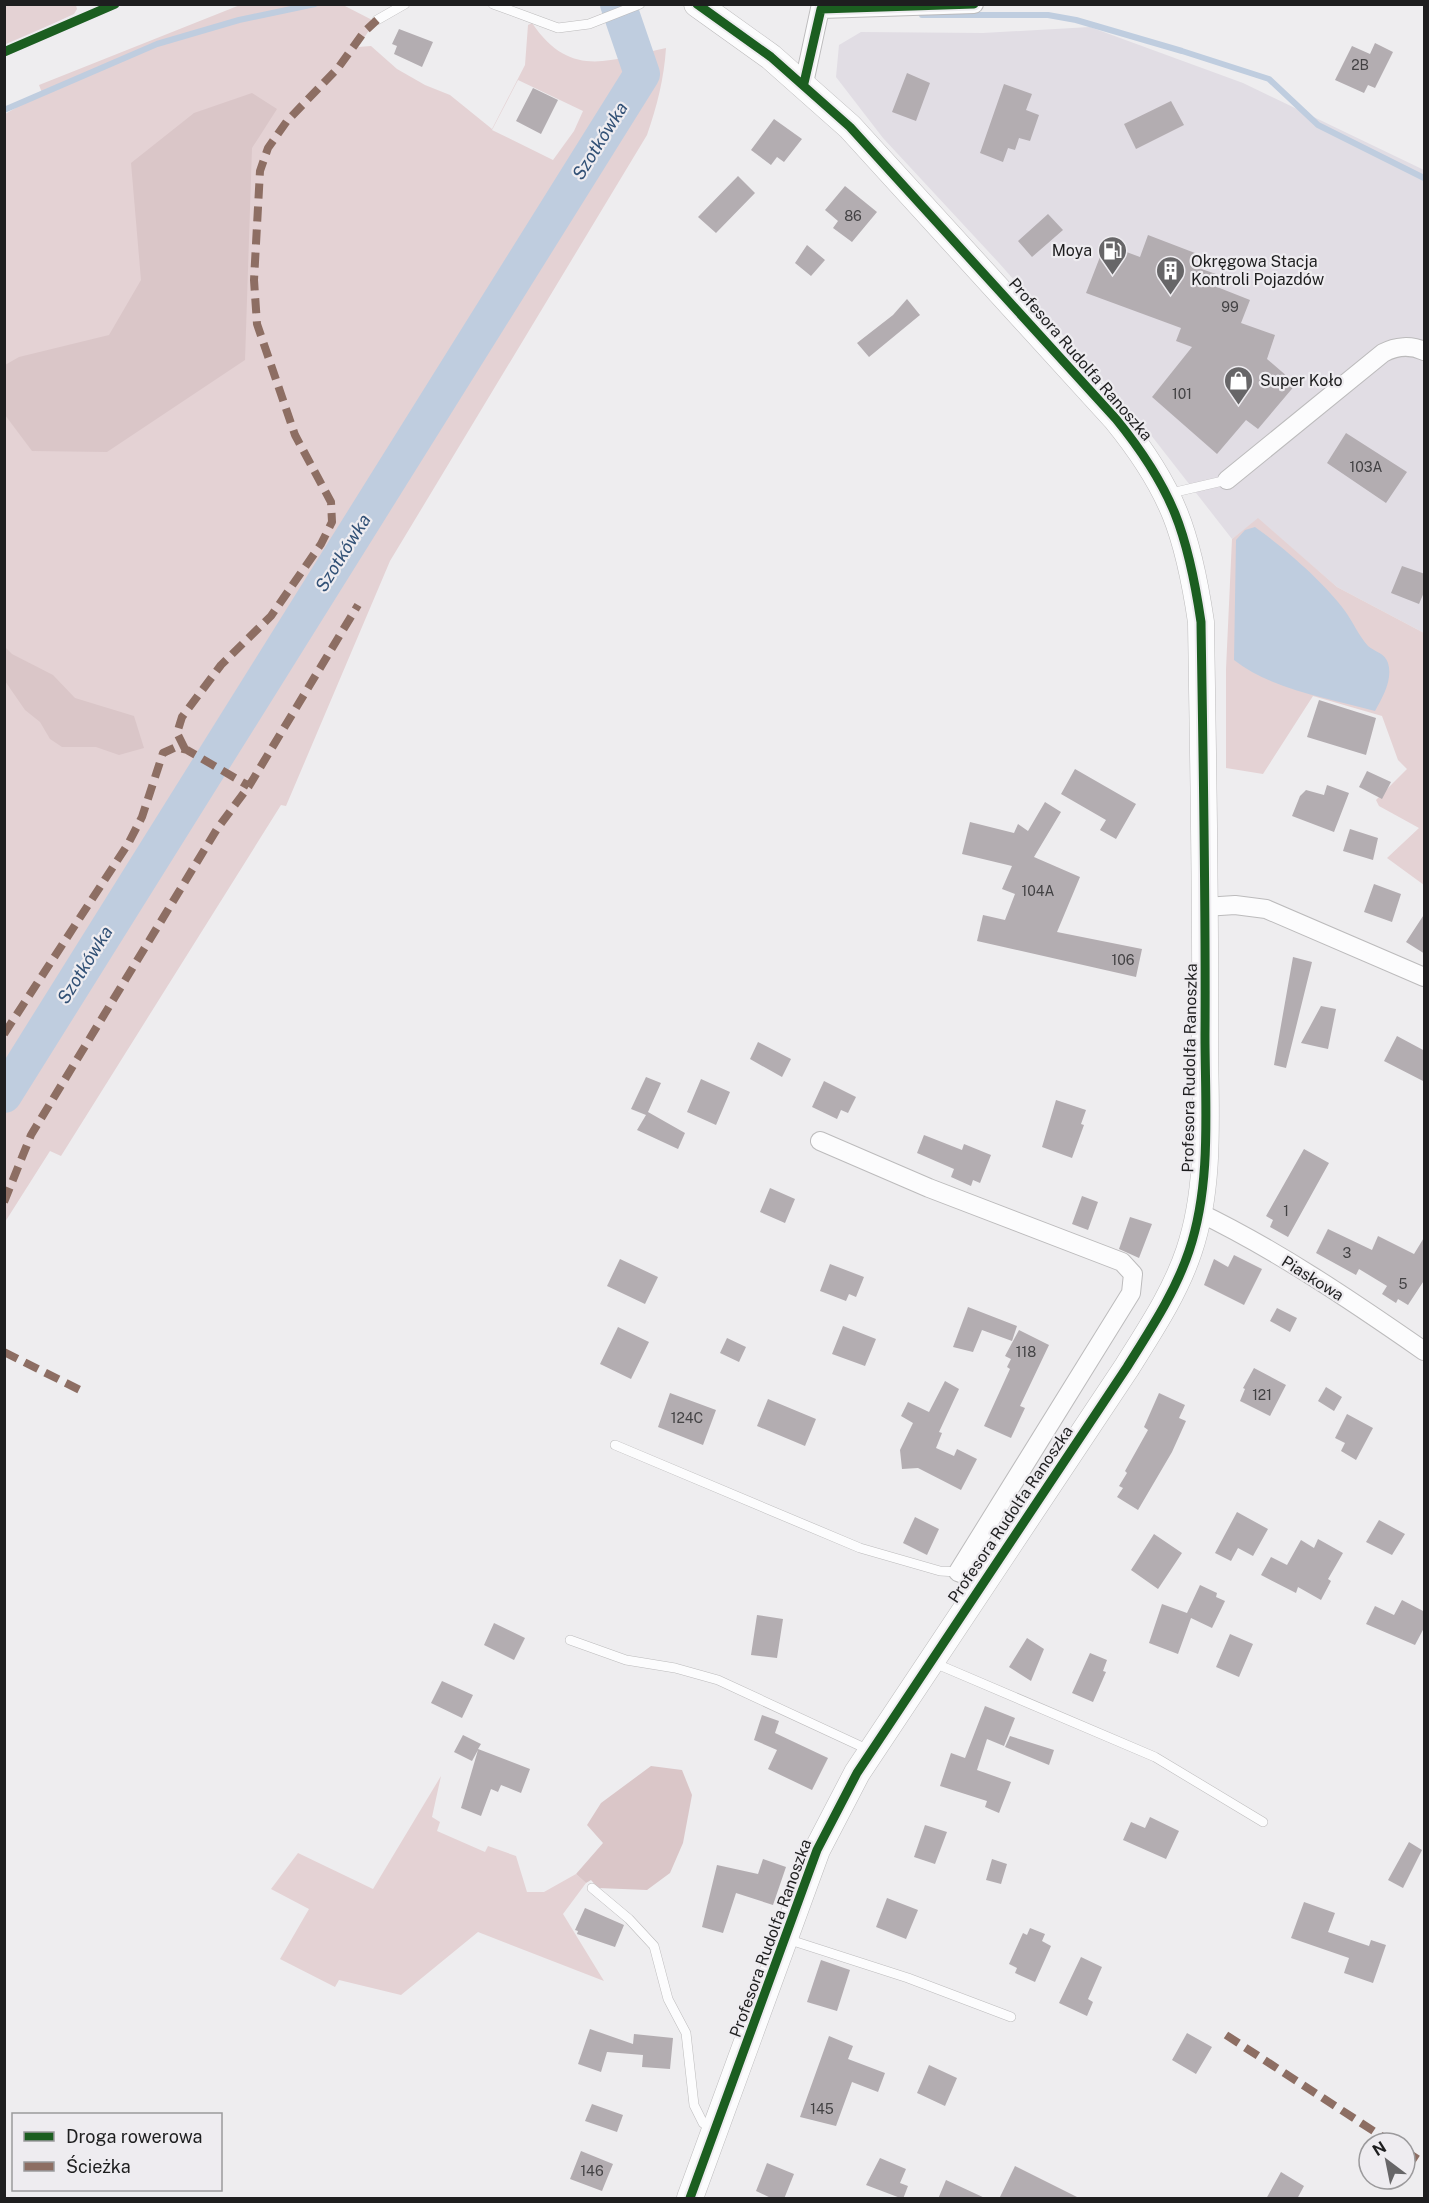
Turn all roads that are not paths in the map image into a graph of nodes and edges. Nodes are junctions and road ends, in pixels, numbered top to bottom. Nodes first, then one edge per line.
1 (405, 4) edge
2 (493, 4) edge
3 (697, 4) edge
4 (974, 4) edge
5 (640, 5) edge
6 (821, 7) edge
7 (377, 20) dead end
8 (804, 83) junction
9 (1425, 351) edge
10 (1227, 480) joint
11 (1167, 494) junction
12 (1205, 908) junction
13 (1425, 977) edge
14 (820, 1142) dead end
15 (1198, 1212) junction
16 (1425, 1350) edge
17 (615, 1445) dead end
18 (958, 1572) junction
19 (983, 1581) junction
20 (570, 1640) dead end
21 (930, 1661) junction
22 (871, 1751) junction
23 (1263, 1822) dead end
24 (592, 1888) dead end
25 (784, 1938) junction
26 (1011, 2017) dead end
27 (714, 2131) junction
28 (690, 2199) edge

1 - 7 lane
2 - 5 lane
3 - 8 street, Profesora Rudolfa Ranoszka
4 - 6 street
6 - 8 street
8 - 11 street, Profesora Rudolfa Ranoszka
9 - 10 street
10 - 11 lane
11 - 12 street, Profesora Rudolfa Ranoszka
12 - 13 street
12 - 15 street, Profesora Rudolfa Ranoszka
14 - 18 street, Profesora Rudolfa Ranoszka
15 - 16 street, Piaskowa
15 - 19 street, Profesora Rudolfa Ranoszka
17 - 18 lane, Profesora Rudolfa Ranoszka
18 - 19 street, Profesora Rudolfa Ranoszka
19 - 21 street, Profesora Rudolfa Ranoszka
20 - 22 lane
21 - 22 street, Profesora Rudolfa Ranoszka
21 - 23 lane
22 - 25 street, Profesora Rudolfa Ranoszka
24 - 27 lane
25 - 26 lane
25 - 27 street, Profesora Rudolfa Ranoszka
27 - 28 street, Profesora Rudolfa Ranoszka

